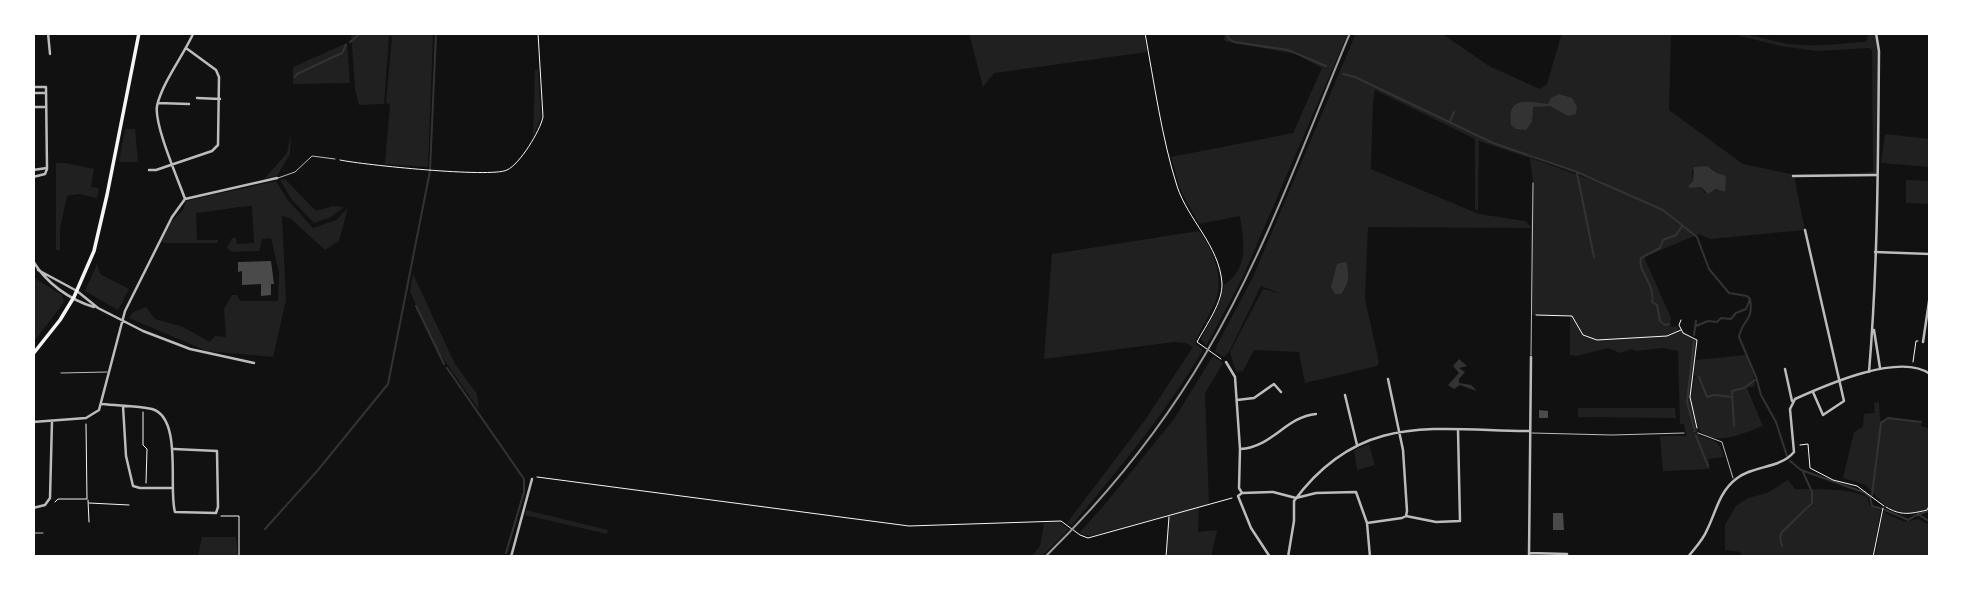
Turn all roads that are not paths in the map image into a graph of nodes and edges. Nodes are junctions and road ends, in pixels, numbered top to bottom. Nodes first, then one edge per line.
1 (48, 33) edge
2 (139, 33) edge
3 (1876, 33) edge
4 (193, 34) edge
5 (186, 48) junction
6 (50, 54) dead end
7 (33, 87) edge
8 (33, 93) edge
9 (46, 93) junction
10 (197, 98) dead end
11 (220, 99) junction
12 (158, 103) junction
13 (189, 104) dead end
14 (33, 107) edge
15 (46, 107) junction
16 (335, 159) road end
17 (173, 164) junction
18 (47, 168) junction
19 (33, 170) edge
20 (149, 170) dead end
21 (1877, 175) junction
22 (1793, 176) dead end
23 (33, 177) edge
24 (277, 178) joint
25 (1532, 183) dead end
26 (185, 199) junction
27 (1805, 230) dead end
28 (1875, 253) junction
29 (1930, 254) edge
30 (33, 261) edge
31 (38, 270) junction
32 (77, 291) junction
33 (1930, 295) edge
34 (74, 298) junction
35 (98, 308) junction
36 (122, 321) junction
37 (1873, 323) junction
38 (1923, 342) road end
39 (33, 354) edge
40 (1531, 357) joint
41 (1226, 362) road end
42 (254, 363) dead end
43 (1880, 368) junction
44 (1785, 369) dead end
45 (109, 372) junction
46 (1869, 372) junction
47 (61, 373) dead end
48 (1930, 374) edge
49 (1388, 379) dead end
50 (1840, 382) junction
51 (1813, 391) junction
52 (1281, 392) dead end
53 (1345, 395) dead end
54 (1237, 400) junction
55 (1792, 401) junction
56 (102, 404) junction
57 (123, 406) junction
58 (1316, 414) dead end
59 (52, 421) junction
60 (33, 422) edge
61 (1458, 430) junction
62 (1400, 431) junction
63 (1529, 432) junction
64 (1684, 433) dead end
65 (1698, 433) road end
66 (1357, 445) junction
67 (174, 449) junction
68 (1240, 449) junction
69 (532, 479) road end
70 (1734, 480) junction
71 (173, 488) junction
72 (1242, 493) junction
73 (1296, 498) junction
74 (33, 508) edge
75 (1406, 516) junction
76 (1367, 523) junction
77 (33, 533) edge
78 (43, 533) dead end
79 (1529, 555) edge
80 (511, 557) edge
81 (1270, 557) edge
82 (1288, 557) edge
83 (1370, 557) edge
84 (1567, 557) edge
85 (1688, 557) edge

1 - 6 street
2 - 32 main road
3 - 21 street
4 - 5 street
5 - 11 street
5 - 12 street
7 - 9 street
8 - 9 street
9 - 15 street
10 - 11 street
11 - 17 street
12 - 13 street
12 - 17 street
14 - 15 street
15 - 18 street
16 - 24 lane
17 - 20 street
17 - 26 street
18 - 19 street
18 - 23 street
21 - 22 street
21 - 28 street
24 - 26 street
25 - 40 lane
26 - 36 street
27 - 50 street
28 - 29 street
28 - 37 street
30 - 31 street
31 - 32 street
31 - 34 street
32 - 34 main road
32 - 35 street
33 - 38 street
34 - 35 street
34 - 39 main road
35 - 36 street
36 - 42 street
36 - 45 street
37 - 43 street
37 - 46 street
40 - 63 street
41 - 54 street
43 - 46 street
43 - 48 street
44 - 55 street
45 - 47 lane
45 - 56 street
46 - 50 street
49 - 62 street
50 - 51 street
50 - 51 street
51 - 55 street
52 - 54 street
53 - 66 street
54 - 68 street
55 - 70 street
56 - 57 street
56 - 59 street
57 - 67 street
57 - 71 street
58 - 68 street
59 - 60 street
59 - 74 street
61 - 62 street
61 - 63 street
61 - 75 street
62 - 66 street
62 - 75 street
63 - 64 lane
63 - 79 street
65 - 70 lane
66 - 73 street
67 - 71 street
67 - 71 street
68 - 72 street
69 - 80 street
70 - 85 street
72 - 73 street
72 - 81 street
73 - 76 street
73 - 82 street
75 - 76 street
76 - 83 street
77 - 78 lane
79 - 84 street

